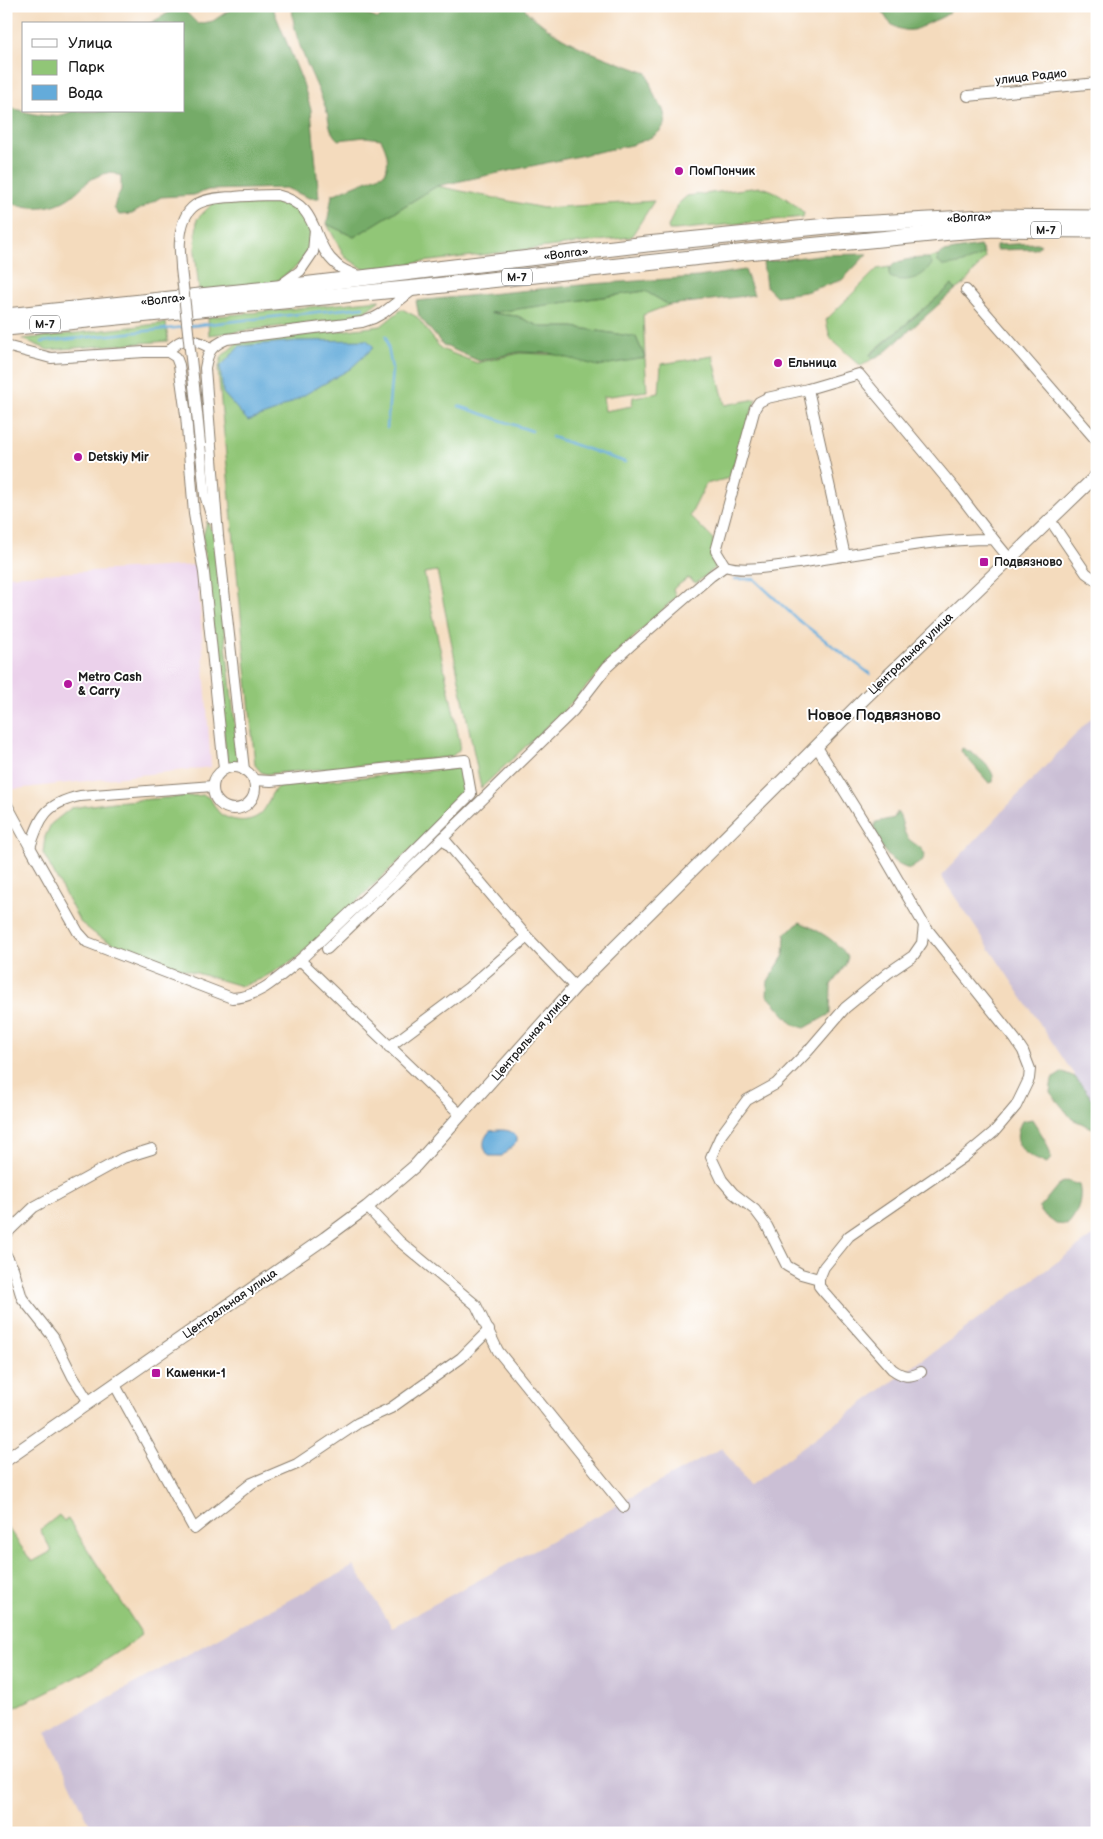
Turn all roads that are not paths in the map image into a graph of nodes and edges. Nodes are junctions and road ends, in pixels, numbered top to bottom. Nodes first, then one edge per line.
1 (1097, 83) edge
2 (968, 96) dead end
3 (1097, 216) edge
4 (315, 228) junction
5 (1097, 230) edge
6 (361, 277) junction
7 (277, 288) junction
8 (416, 288) junction
9 (966, 290) dead end
10 (6, 316) edge
11 (6, 328) edge
12 (6, 346) edge
13 (211, 348) junction
14 (168, 352) junction
15 (808, 389) junction
16 (1097, 441) edge
17 (1097, 475) edge
18 (205, 495) junction
19 (1050, 520) junction
20 (218, 536) junction
21 (199, 538) junction
22 (992, 539) junction
23 (845, 556) junction
24 (1010, 558) junction
25 (725, 566) junction
26 (1097, 581) edge
27 (817, 747) junction
28 (224, 769) junction
29 (244, 770) junction
30 (254, 780) junction
31 (212, 786) junction
32 (6, 803) edge
33 (443, 838) junction
34 (30, 848) junction
35 (924, 925) junction
36 (527, 937) junction
37 (327, 949) dead end
38 (300, 960) junction
39 (575, 986) junction
40 (389, 1047) junction
41 (461, 1115) junction
42 (152, 1149) dead end
43 (367, 1206) junction
44 (6, 1234) edge
45 (6, 1255) edge
46 (819, 1279) junction
47 (490, 1330) junction
48 (921, 1372) dead end
49 (115, 1384) junction
50 (89, 1402) junction
51 (6, 1460) edge
52 (624, 1507) dead end

1 - 2 street, улица Радио
3 - 6 highway, «Волга» / М-7
4 - 6 street
4 - 7 street
4 - 18 street, bridge
5 - 8 highway, «Волга» / М-7
6 - 7 highway, «Волга» / М-7
7 - 10 highway, «Волга» / М-7
8 - 11 highway, «Волга» / М-7
8 - 13 street
9 - 16 street
12 - 14 street
13 - 14 street
13 - 20 street
14 - 21 street
15 - 22 street
15 - 23 street
15 - 25 street
17 - 19 main road, Центральная улица
18 - 20 street
18 - 21 street
19 - 24 main road, Центральная улица
19 - 26 street
20 - 29 street
21 - 28 street
22 - 23 street
22 - 24 street
23 - 25 street
24 - 27 main road, Центральная улица
25 - 33 street
27 - 35 street
27 - 39 main road, Центральная улица
28 - 29 street
28 - 31 street
29 - 30 street
30 - 31 street
30 - 38 street
31 - 34 street
32 - 34 street
33 - 36 street
33 - 37 street
34 - 38 street
35 - 46 street
35 - 46 street
36 - 39 street
36 - 40 street
38 - 40 street
39 - 41 main road, Центральная улица
40 - 41 street
41 - 43 main road, Центральная улица
42 - 44 street
43 - 47 street
43 - 49 main road, Центральная улица
45 - 50 street
46 - 48 street
47 - 49 street
47 - 52 street
49 - 50 main road, Центральная улица
50 - 51 main road, Центральная улица

